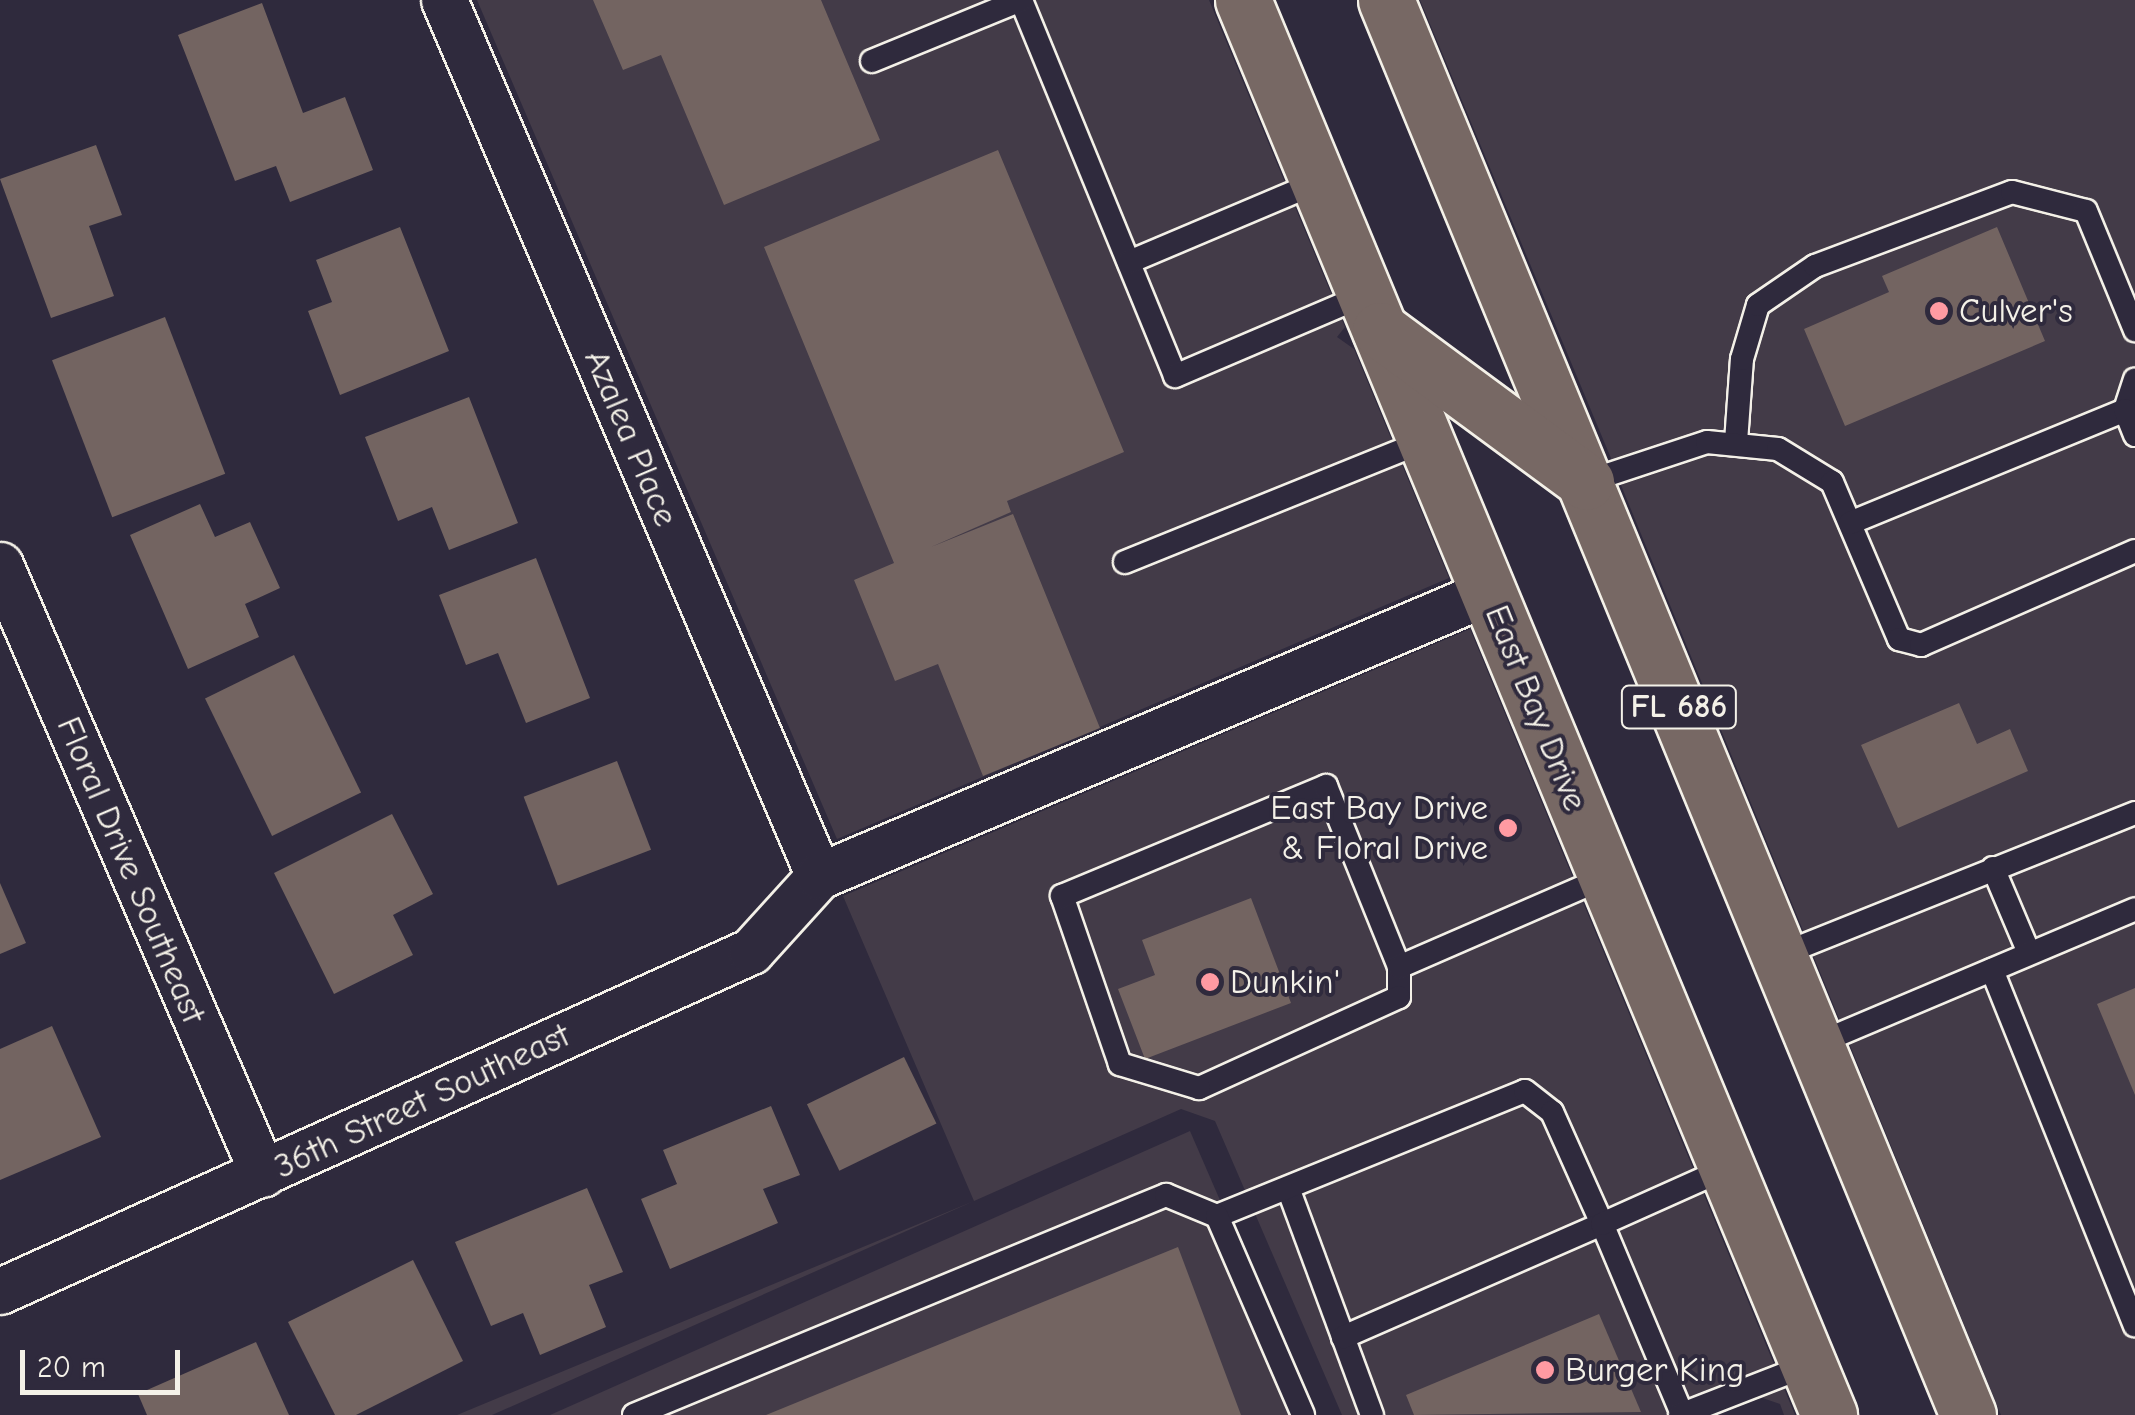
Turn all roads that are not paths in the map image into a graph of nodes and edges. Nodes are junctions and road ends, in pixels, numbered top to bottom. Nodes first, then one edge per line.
1 (444, 0) edge
2 (1021, 0) edge
3 (1243, 0) edge
4 (1386, 0) edge
5 (872, 61) dead end
6 (1318, 182) junction
7 (1129, 262) junction
8 (1372, 312) junction
9 (2135, 330) edge
10 (2135, 380) edge
11 (2124, 410) junction
12 (2135, 435) edge
13 (1425, 441) junction
14 (1736, 442) junction
15 (1586, 482) junction
16 (1850, 523) junction
17 (2135, 551) edge
18 (1124, 562) dead end
19 (0, 565) edge
20 (1488, 592) junction
21 (2135, 813) edge
22 (1993, 868) junction
23 (819, 876) junction
24 (1606, 877) junction
25 (2135, 910) edge
26 (2030, 953) junction
27 (1780, 955) junction
28 (1399, 967) junction
29 (1992, 970) junction
30 (1816, 1044) junction
31 (1726, 1168) junction
32 (263, 1174) junction
33 (1288, 1188) junction
34 (1217, 1216) junction
35 (1602, 1224) junction
36 (0, 1291) edge
37 (2128, 1292) edge
38 (2135, 1325) edge
39 (1343, 1337) junction
40 (1808, 1365) junction
41 (1681, 1414) edge
42 (634, 1415) edge
43 (1303, 1415) edge
44 (1372, 1415) edge
45 (1829, 1415) edge
46 (1968, 1415) edge

1 - 23 street, Azalea Place
2 - 5 lane
2 - 7 lane
3 - 6 main road, East Bay Drive
4 - 15 main road, FL 686
6 - 7 lane
6 - 8 main road, East Bay Drive
7 - 8 lane
8 - 13 main road, East Bay Drive
8 - 15 main road
9 - 14 lane
10 - 11 lane
11 - 12 lane
11 - 16 lane
13 - 18 lane
13 - 20 main road, East Bay Drive
14 - 15 lane
14 - 16 lane
15 - 27 main road, FL 686
16 - 17 lane
19 - 32 street, Floral Drive Southeast
20 - 23 street
20 - 24 main road, East Bay Drive
21 - 22 lane
22 - 26 lane
22 - 27 lane
23 - 32 street, 36th Street Southeast
24 - 28 lane
24 - 31 main road, East Bay Drive
25 - 26 lane
26 - 29 lane
27 - 30 main road, FL 686
28 - 28 lane
29 - 30 lane
29 - 37 lane
30 - 46 main road, FL 686
31 - 35 lane
31 - 40 main road, East Bay Drive
32 - 36 street, 36th Street Southeast
33 - 34 lane
33 - 35 lane
33 - 39 lane
34 - 42 lane
34 - 43 lane
35 - 39 lane
35 - 41 lane
37 - 38 lane
39 - 44 lane
40 - 41 lane
40 - 45 main road, East Bay Drive

